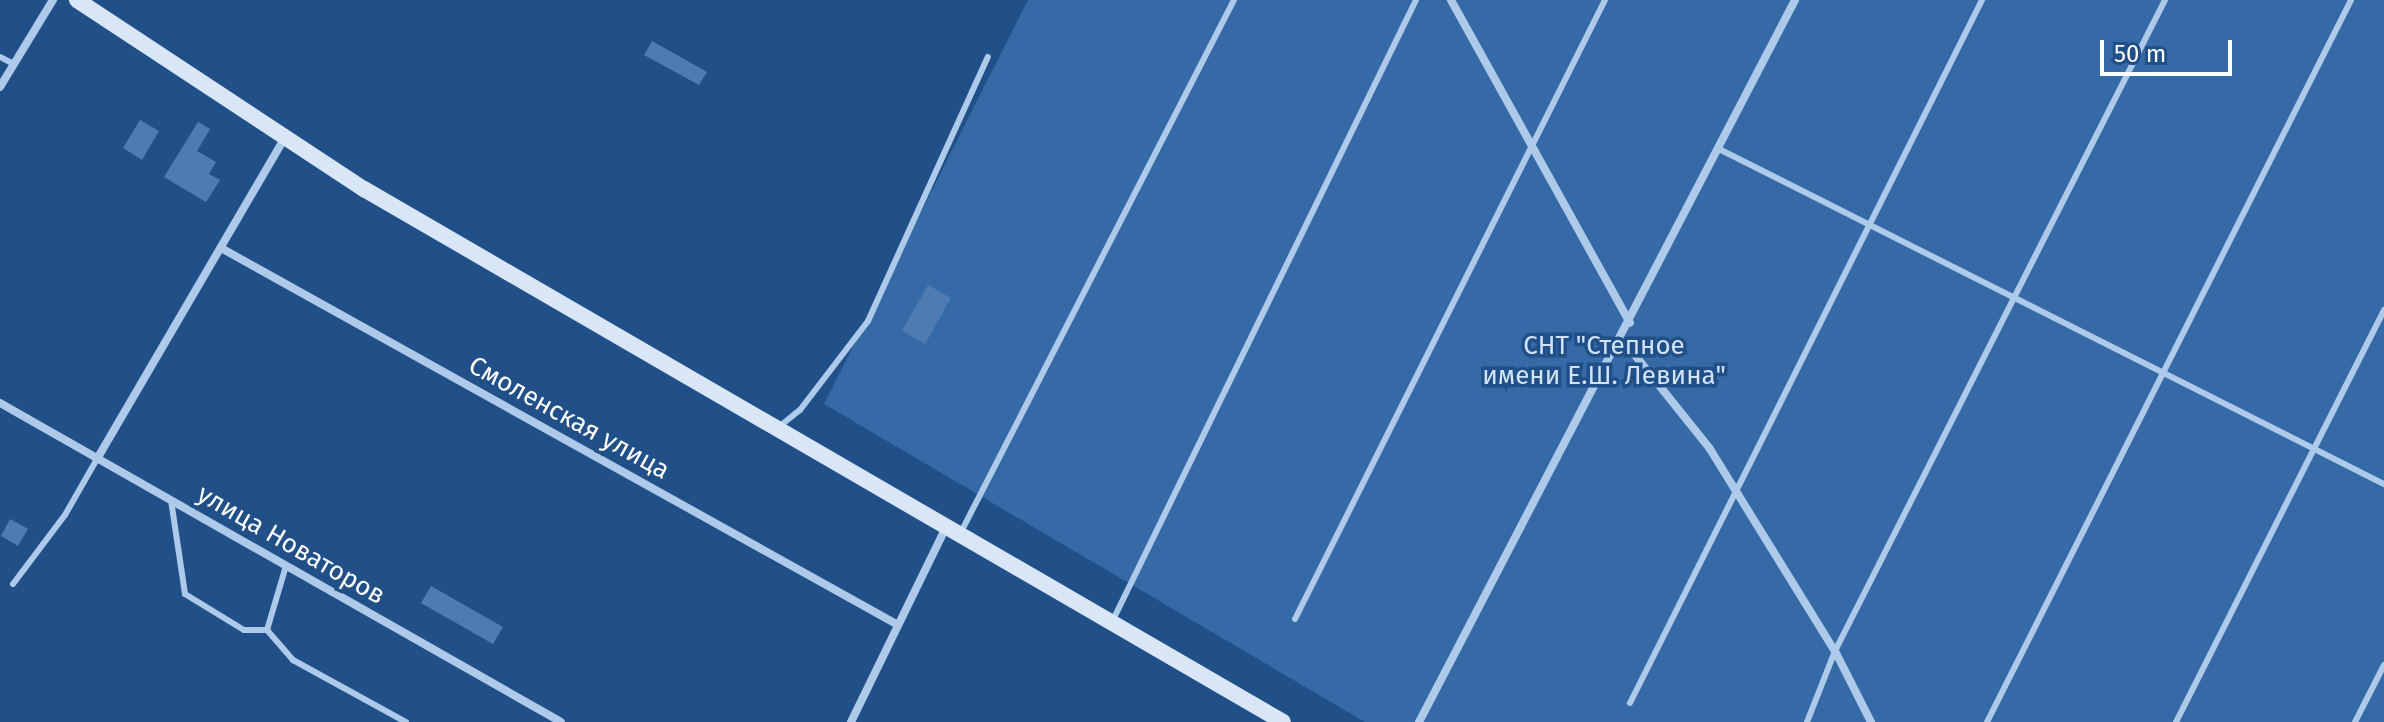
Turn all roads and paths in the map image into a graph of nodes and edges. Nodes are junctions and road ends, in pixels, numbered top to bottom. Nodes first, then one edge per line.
1 (53, 0) edge
2 (77, 0) edge
3 (1234, 0) edge
4 (1416, 0) edge
5 (1451, 0) edge
6 (1605, 0) edge
7 (1795, 0) edge
8 (1982, 0) edge
9 (2165, 0) edge
10 (2351, 0) edge
11 (0, 57) edge
12 (988, 57) dead end
13 (14, 64) junction
14 (0, 87) edge
15 (285, 137) junction
16 (1531, 149) junction
17 (1719, 149) junction
18 (1867, 224) junction
19 (221, 248) junction
20 (2014, 298) junction
21 (2384, 310) edge
22 (1630, 323) junction
23 (1622, 339) junction
24 (2163, 373) junction
25 (0, 403) edge
26 (778, 428) junction
27 (2314, 449) junction
28 (97, 459) junction
29 (2384, 484) edge
30 (1735, 486) junction
31 (171, 500) junction
32 (952, 533) junction
33 (286, 566) junction
34 (13, 584) dead end
35 (1295, 619) dead end
36 (1111, 624) junction
37 (898, 625) junction
38 (267, 630) junction
39 (1835, 651) junction
40 (2384, 665) edge
41 (1630, 703) dead end
42 (406, 722) edge
43 (561, 722) edge
44 (851, 722) edge
45 (1283, 722) edge
46 (1419, 722) edge
47 (1807, 722) edge
48 (1871, 722) edge
49 (1987, 722) edge
50 (2176, 722) edge
51 (2355, 722) edge

1 - 13 street
2 - 15 street
3 - 32 lane
4 - 36 lane
5 - 16 street
6 - 16 lane
7 - 17 street
8 - 18 lane
9 - 20 lane
10 - 24 lane
11 - 13 lane
12 - 26 lane
13 - 14 street
15 - 19 street
15 - 26 street
16 - 22 street
16 - 35 lane
17 - 18 lane
17 - 22 street
18 - 20 lane
18 - 30 lane
19 - 28 street
19 - 37 street, Смоленская улица
20 - 24 lane
20 - 39 lane
21 - 27 lane
22 - 23 street
23 - 30 street
23 - 46 street
24 - 27 lane
24 - 49 lane
25 - 28 street, улица Новаторов
26 - 32 street
27 - 29 lane
27 - 50 lane
28 - 31 street, улица Новаторов
28 - 34 lane
30 - 39 street
30 - 41 lane
31 - 33 street, улица Новаторов
31 - 38 lane
32 - 36 street
32 - 37 street
33 - 38 lane
33 - 43 street, улица Новаторов
36 - 45 street
37 - 44 street
38 - 42 lane
39 - 47 lane
39 - 48 street
40 - 51 lane

